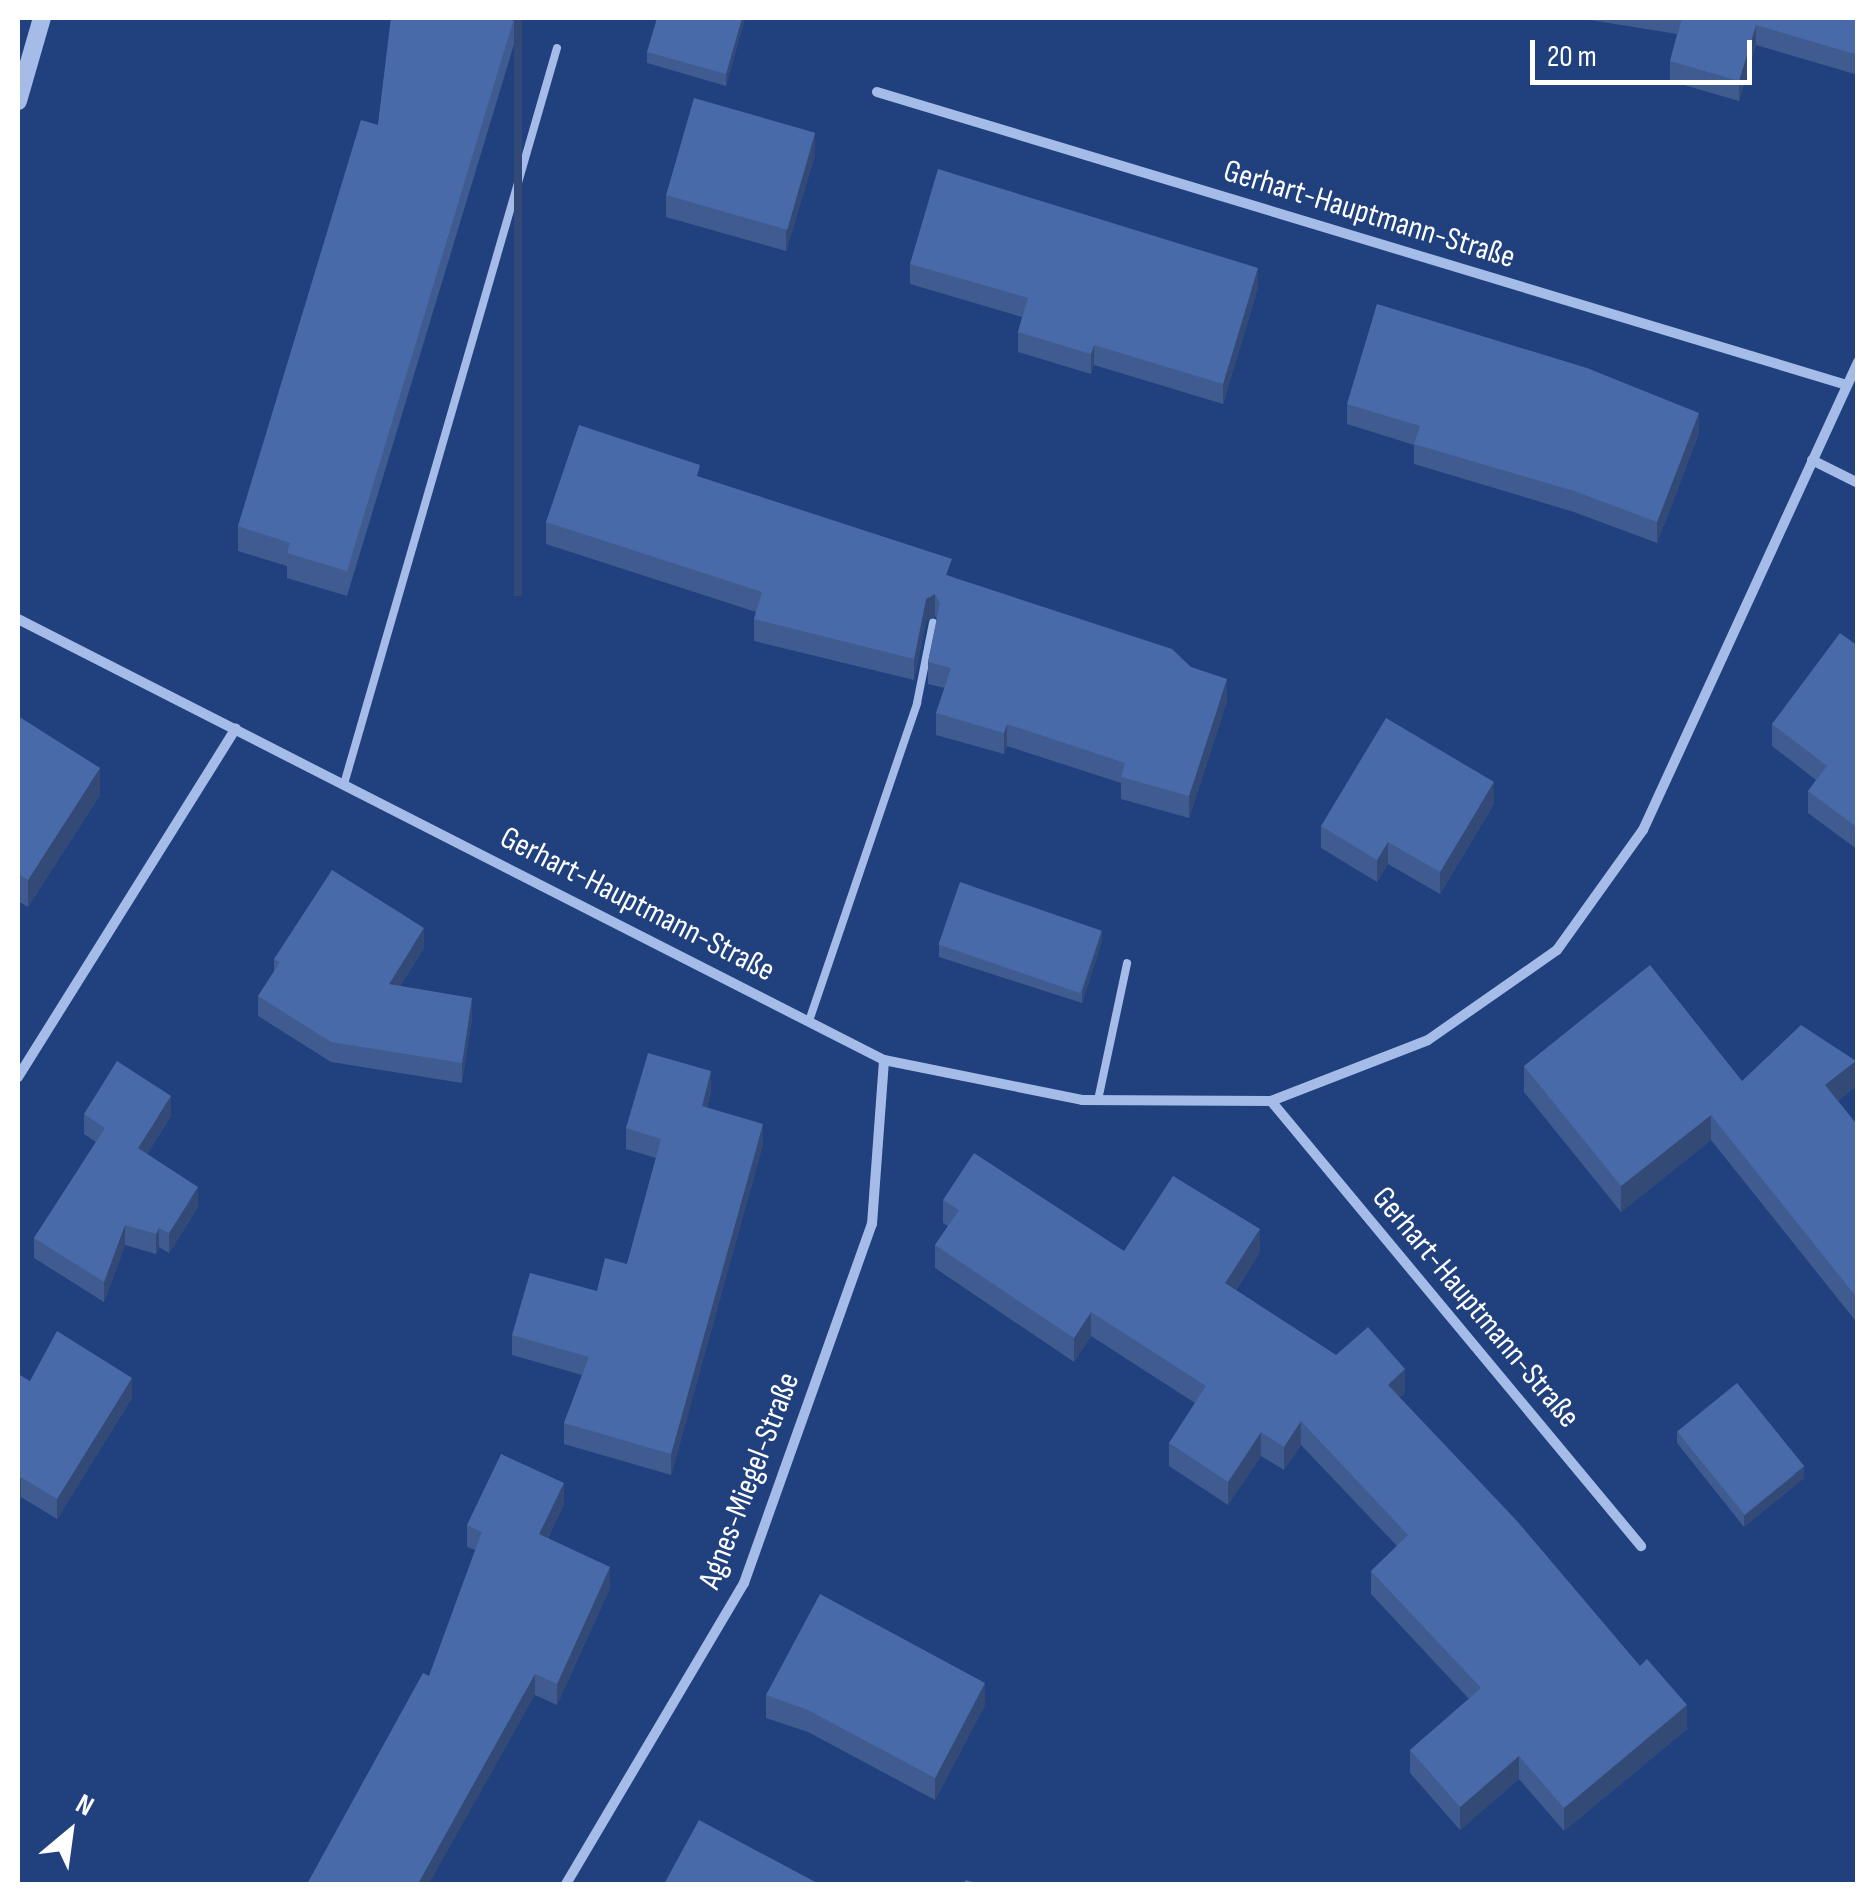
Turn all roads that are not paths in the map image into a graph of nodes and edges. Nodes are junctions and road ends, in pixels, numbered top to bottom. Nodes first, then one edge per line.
1 (42, 18) edge
2 (558, 48) dead end
3 (877, 92) dead end
4 (18, 101) edge
5 (1858, 362) edge
6 (1847, 386) junction
7 (1812, 460) junction
8 (1858, 483) edge
9 (18, 619) edge
10 (933, 623) edge
11 (236, 728) junction
12 (344, 784) junction
13 (1126, 963) dead end
14 (809, 1022) junction
15 (884, 1060) junction
16 (18, 1077) edge
17 (1098, 1100) junction
18 (1271, 1101) junction
19 (1641, 1546) dead end
20 (566, 1884) edge

1 - 4 street
2 - 12 lane
3 - 6 street, Gerhart-Hauptmann-Straße
5 - 6 street, Gerhart-Hauptmann-Straße
6 - 7 street, Gerhart-Hauptmann-Straße
7 - 8 street
7 - 18 street, Gerhart-Hauptmann-Straße
9 - 11 street, Gerhart-Hauptmann-Straße
10 - 14 lane
11 - 12 street, Gerhart-Hauptmann-Straße
11 - 16 street
12 - 14 street, Gerhart-Hauptmann-Straße
13 - 17 lane
14 - 15 street, Gerhart-Hauptmann-Straße
15 - 17 street, Gerhart-Hauptmann-Straße
15 - 20 street, Agnes-Miegel-Straße
17 - 18 street, Gerhart-Hauptmann-Straße
18 - 19 street, Gerhart-Hauptmann-Straße

